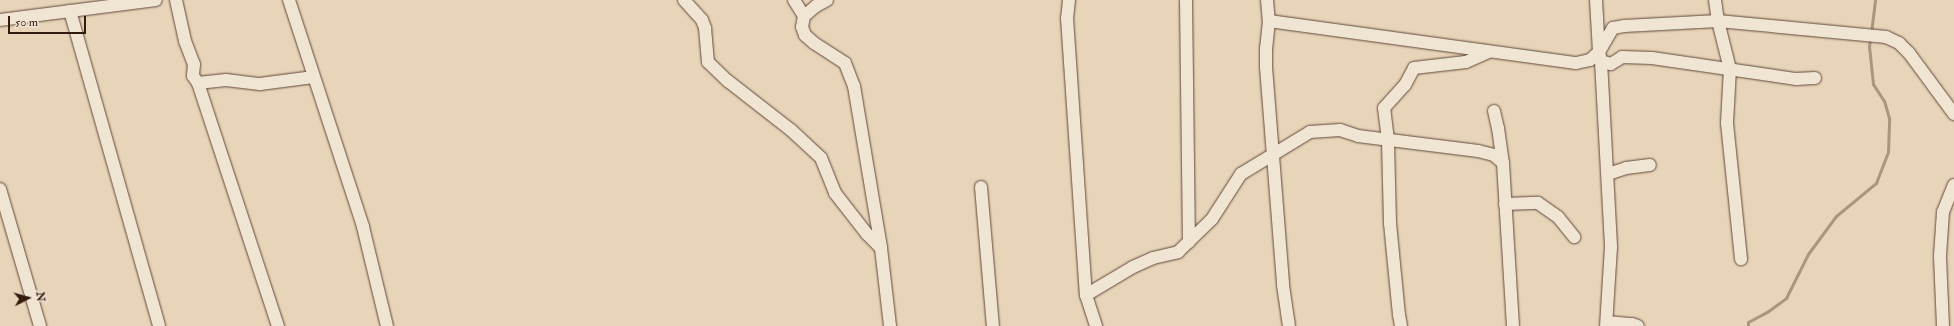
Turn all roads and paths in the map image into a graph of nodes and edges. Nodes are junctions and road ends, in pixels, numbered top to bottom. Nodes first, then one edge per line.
1 (156, 0) edge
2 (176, 0) edge
3 (289, 0) edge
4 (684, 0) edge
5 (794, 0) edge
6 (827, 0) edge
7 (1069, 0) edge
8 (1186, 0) edge
9 (1267, 0) edge
10 (1596, 0) edge
11 (1715, 0) edge
12 (70, 11) junction
13 (804, 16) junction
14 (0, 20) edge
15 (1269, 21) junction
16 (1718, 22) junction
17 (1489, 52) junction
18 (1600, 56) junction
19 (1730, 69) junction
20 (314, 77) junction
21 (1815, 78) dead end
22 (198, 83) junction
23 (1494, 111) dead end
24 (1954, 114) edge
25 (1388, 140) junction
26 (1273, 154) junction
27 (1502, 163) junction
28 (1650, 165) dead end
29 (1608, 174) junction
30 (1954, 185) edge
31 (981, 187) dead end
32 (0, 189) edge
33 (1505, 204) junction
34 (1574, 237) dead end
35 (1189, 242) junction
36 (881, 248) junction
37 (1740, 259) dead end
38 (1086, 295) junction
39 (1606, 324) edge
40 (40, 326) edge
41 (159, 326) edge
42 (278, 326) edge
43 (386, 326) edge
44 (890, 326) edge
45 (993, 326) edge
46 (1096, 326) edge
47 (1289, 326) edge
48 (1401, 326) edge
49 (1513, 326) edge
50 (1638, 326) edge
51 (1943, 326) edge

1 - 12 street
2 - 22 street
3 - 20 street
4 - 36 street
5 - 13 street
6 - 13 street
7 - 38 street
8 - 35 street
9 - 15 street
10 - 18 street
11 - 16 street
12 - 14 street
12 - 41 street
13 - 36 street
15 - 17 street
15 - 26 street
16 - 18 street
16 - 19 street
16 - 24 street
17 - 18 street
17 - 25 street
18 - 19 street
18 - 29 street
19 - 21 street
19 - 37 street
20 - 22 street
20 - 43 street
22 - 42 street
23 - 27 street
25 - 26 street
25 - 27 street
25 - 48 street
26 - 35 street
26 - 47 street
27 - 33 street
28 - 29 street
29 - 39 street
30 - 51 street
31 - 45 street
32 - 40 street
33 - 34 street
33 - 49 street
35 - 38 street
36 - 44 street
38 - 46 street
39 - 50 street

